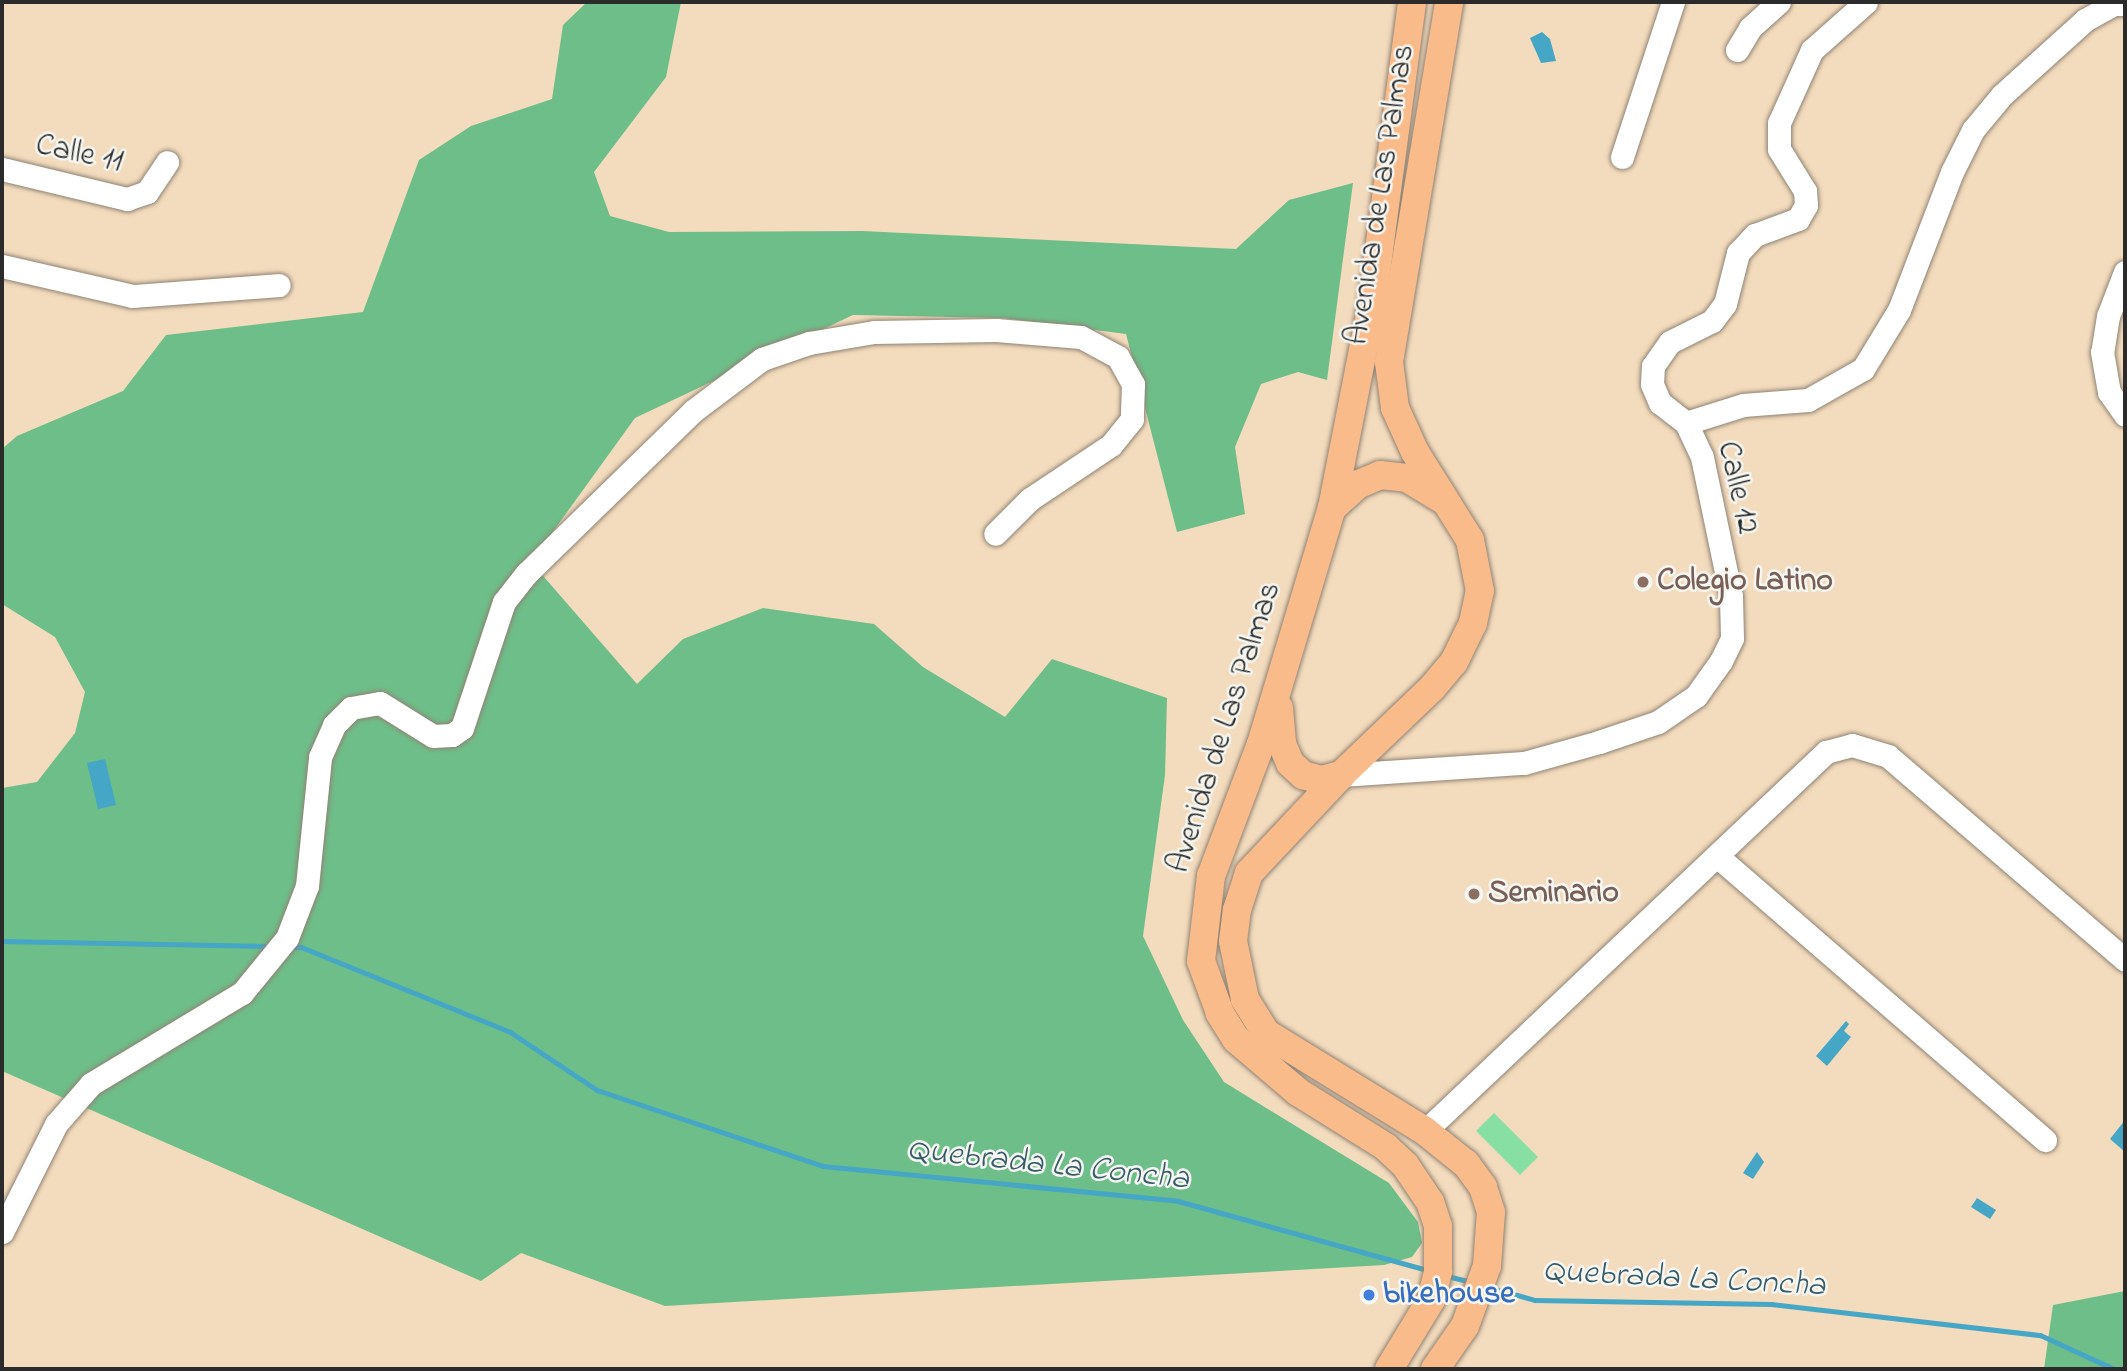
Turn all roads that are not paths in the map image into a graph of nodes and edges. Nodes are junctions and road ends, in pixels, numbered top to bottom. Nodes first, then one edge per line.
1 (1412, 2) edge
2 (1450, 2) edge
3 (1673, 2) edge
4 (1779, 2) edge
5 (1866, 2) edge
6 (2125, 4) edge
7 (1737, 50) dead end
8 (1622, 157) dead end
9 (167, 162) dead end
10 (2, 169) edge
11 (2, 266) edge
12 (2125, 272) edge
13 (279, 285) dead end
14 (2125, 415) edge
15 (1686, 423) junction
16 (1332, 508) junction
17 (1456, 511) junction
18 (995, 534) dead end
19 (1277, 694) junction
20 (1341, 775) junction
21 (1717, 856) junction
22 (2125, 960) edge
23 (1425, 1131) junction
24 (2045, 1140) dead end
25 (2, 1233) edge
26 (1389, 1369) edge
27 (1435, 1369) edge

1 - 16 main road, Avenida de Las Palmas
2 - 17 main road, Avenida de Las Palmas
3 - 8 street
4 - 7 street
5 - 15 street, Calle 12
6 - 15 street
9 - 10 street, Calle 11
11 - 13 street
12 - 14 street
15 - 20 street, Calle 12
16 - 17 main road
16 - 19 main road, Avenida de Las Palmas
17 - 20 main road, Avenida de Las Palmas
18 - 25 street
19 - 20 main road
19 - 26 main road, Avenida de Las Palmas
20 - 23 main road, Avenida de Las Palmas
21 - 22 street
21 - 23 street
21 - 24 street
23 - 27 main road, Avenida de Las Palmas

